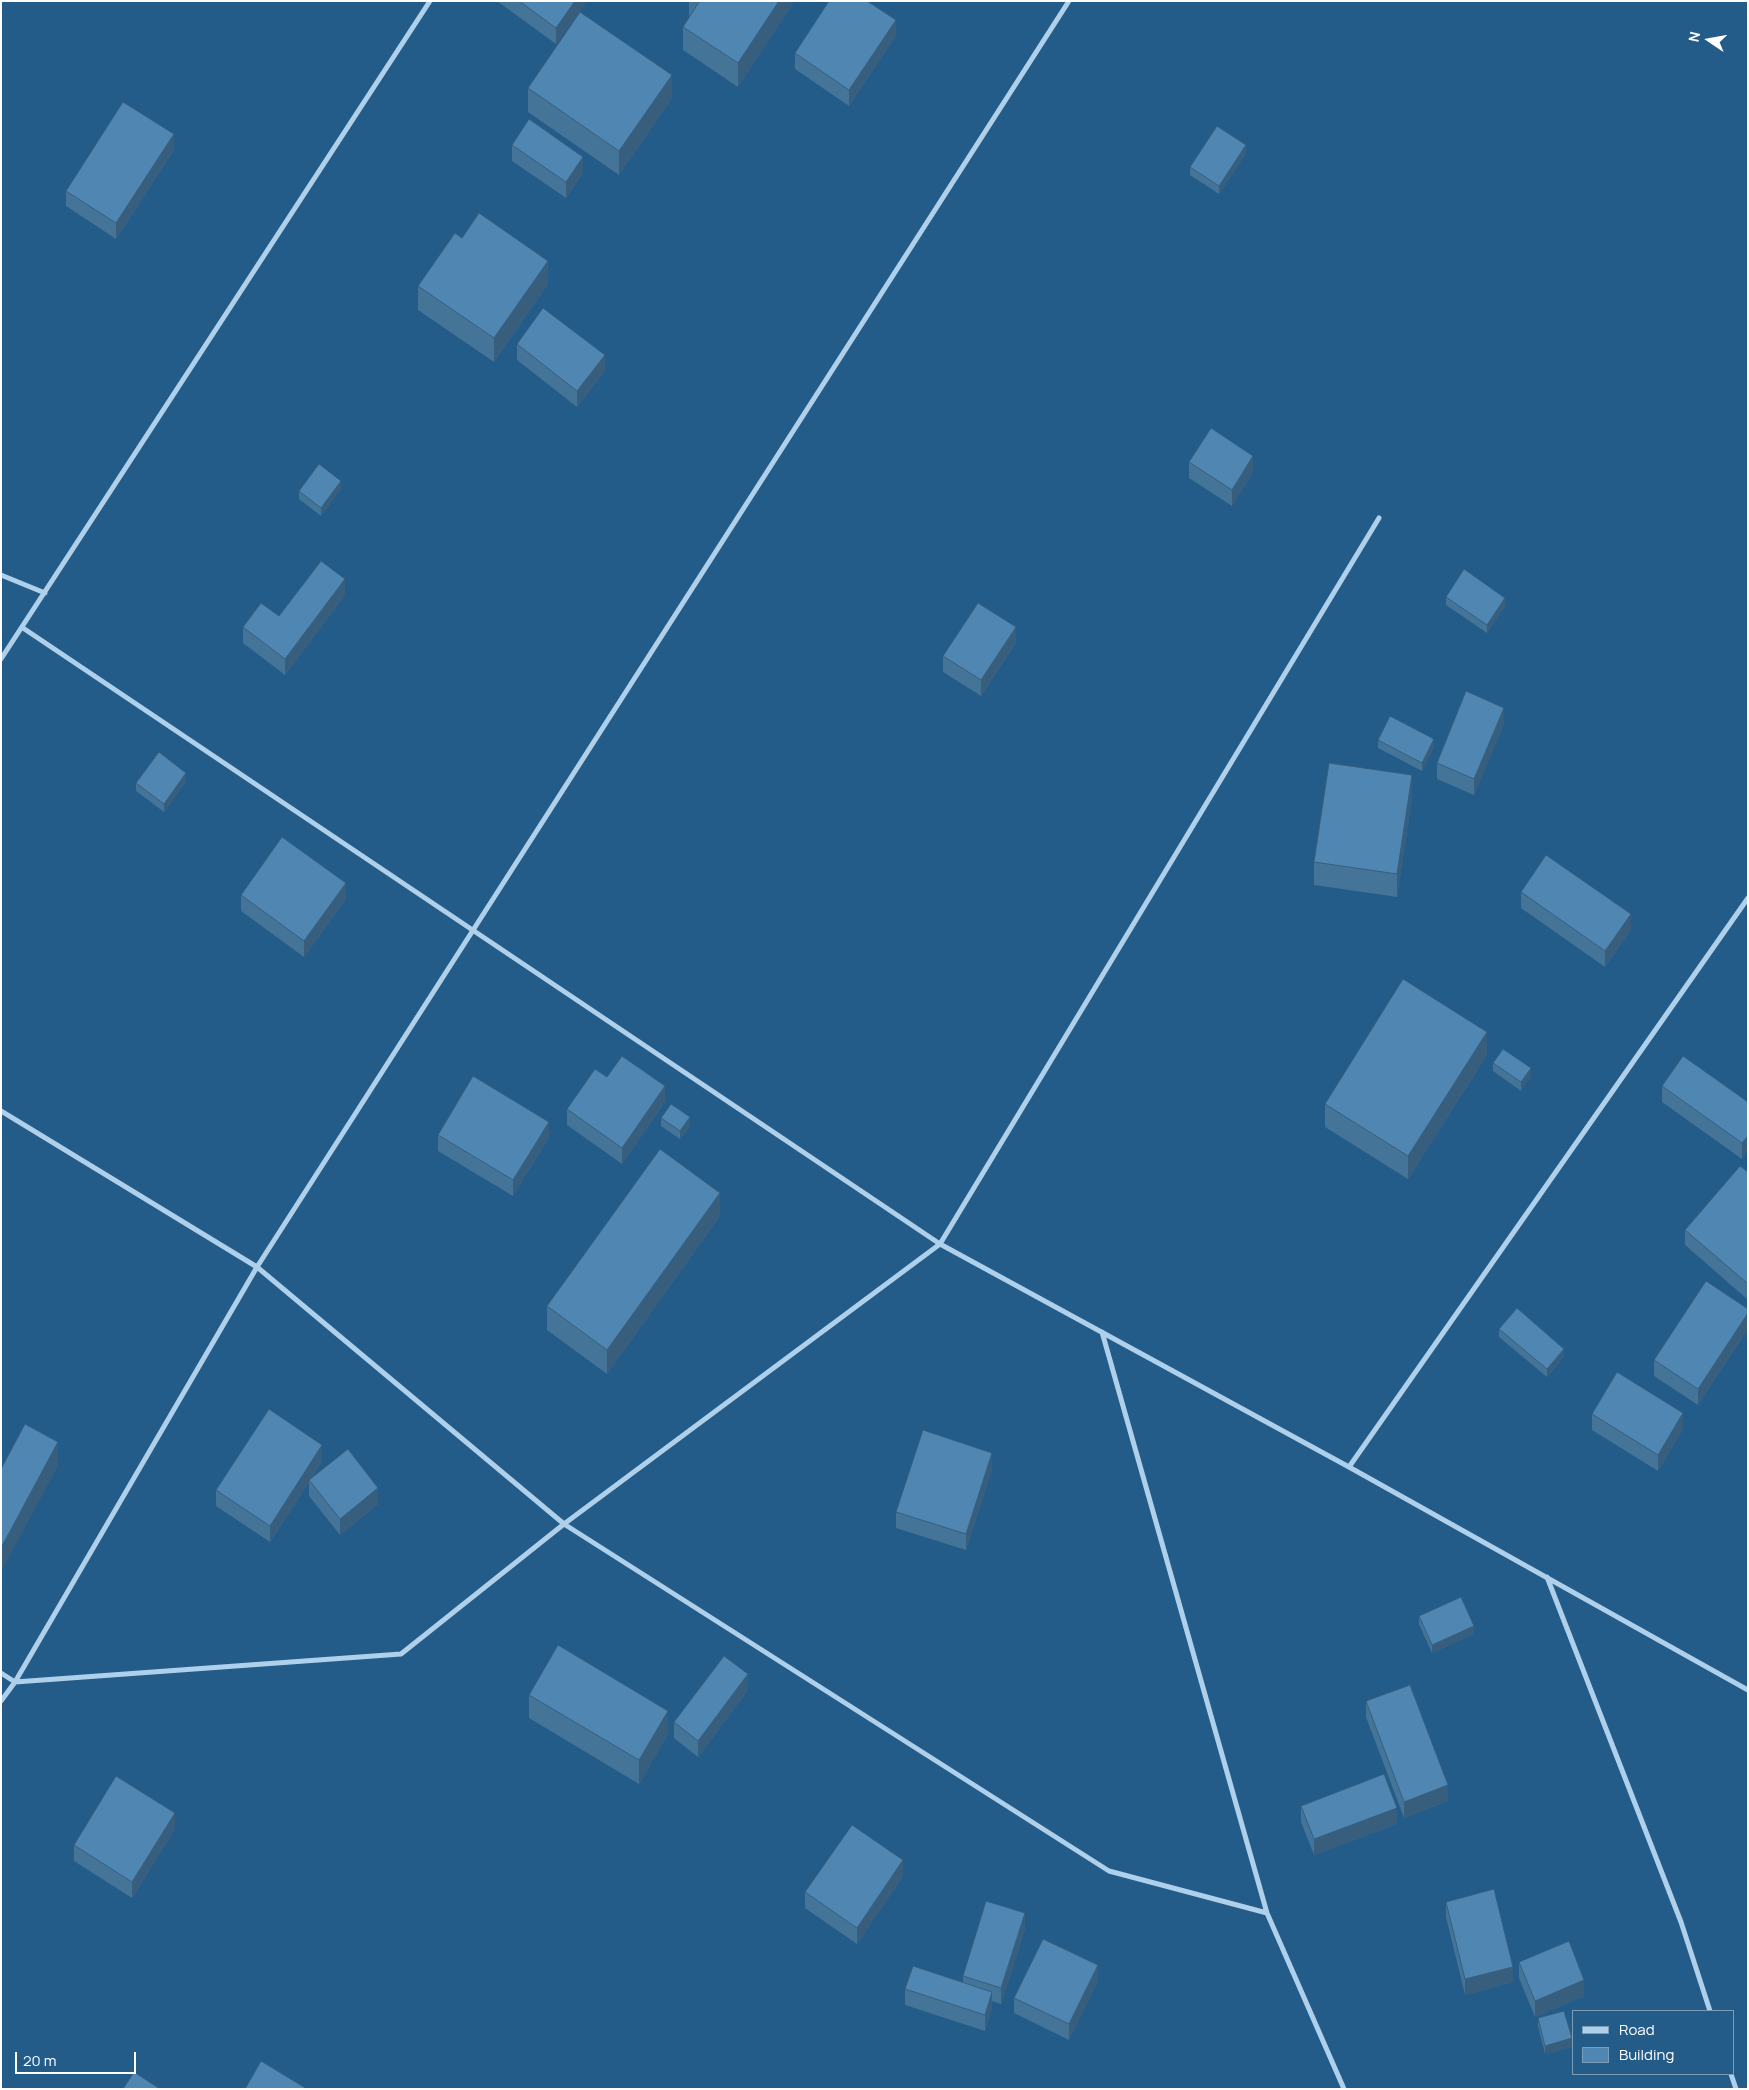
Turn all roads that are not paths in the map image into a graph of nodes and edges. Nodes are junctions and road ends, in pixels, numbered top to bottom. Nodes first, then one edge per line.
1 (430, 1) edge
2 (1069, 1) edge
3 (1379, 518) dead end
4 (1, 575) edge
5 (45, 593) junction
6 (23, 628) junction
7 (1, 659) edge
8 (1748, 898) edge
9 (473, 931) junction
10 (1, 1111) edge
11 (940, 1244) junction
12 (258, 1267) junction
13 (1102, 1332) junction
14 (1349, 1467) junction
15 (564, 1524) junction
16 (1547, 1578) junction
17 (1, 1673) edge
18 (15, 1682) junction
19 (1748, 1690) edge
20 (1, 1701) edge
21 (1267, 1912) junction
22 (1710, 2010) edge
23 (1731, 2075) edge
24 (1344, 2089) edge
25 (1736, 2089) edge

1 - 5 street
2 - 9 street
3 - 11 street
4 - 5 street
5 - 6 street
6 - 7 street
6 - 9 street
8 - 14 street
9 - 11 street
9 - 12 street
10 - 12 street
11 - 13 street
11 - 15 street
12 - 15 street
12 - 18 street
13 - 14 street
13 - 21 street
14 - 16 street
15 - 18 street
15 - 21 street
16 - 19 street
16 - 22 street
17 - 18 street
18 - 20 street
21 - 24 street
23 - 25 street

